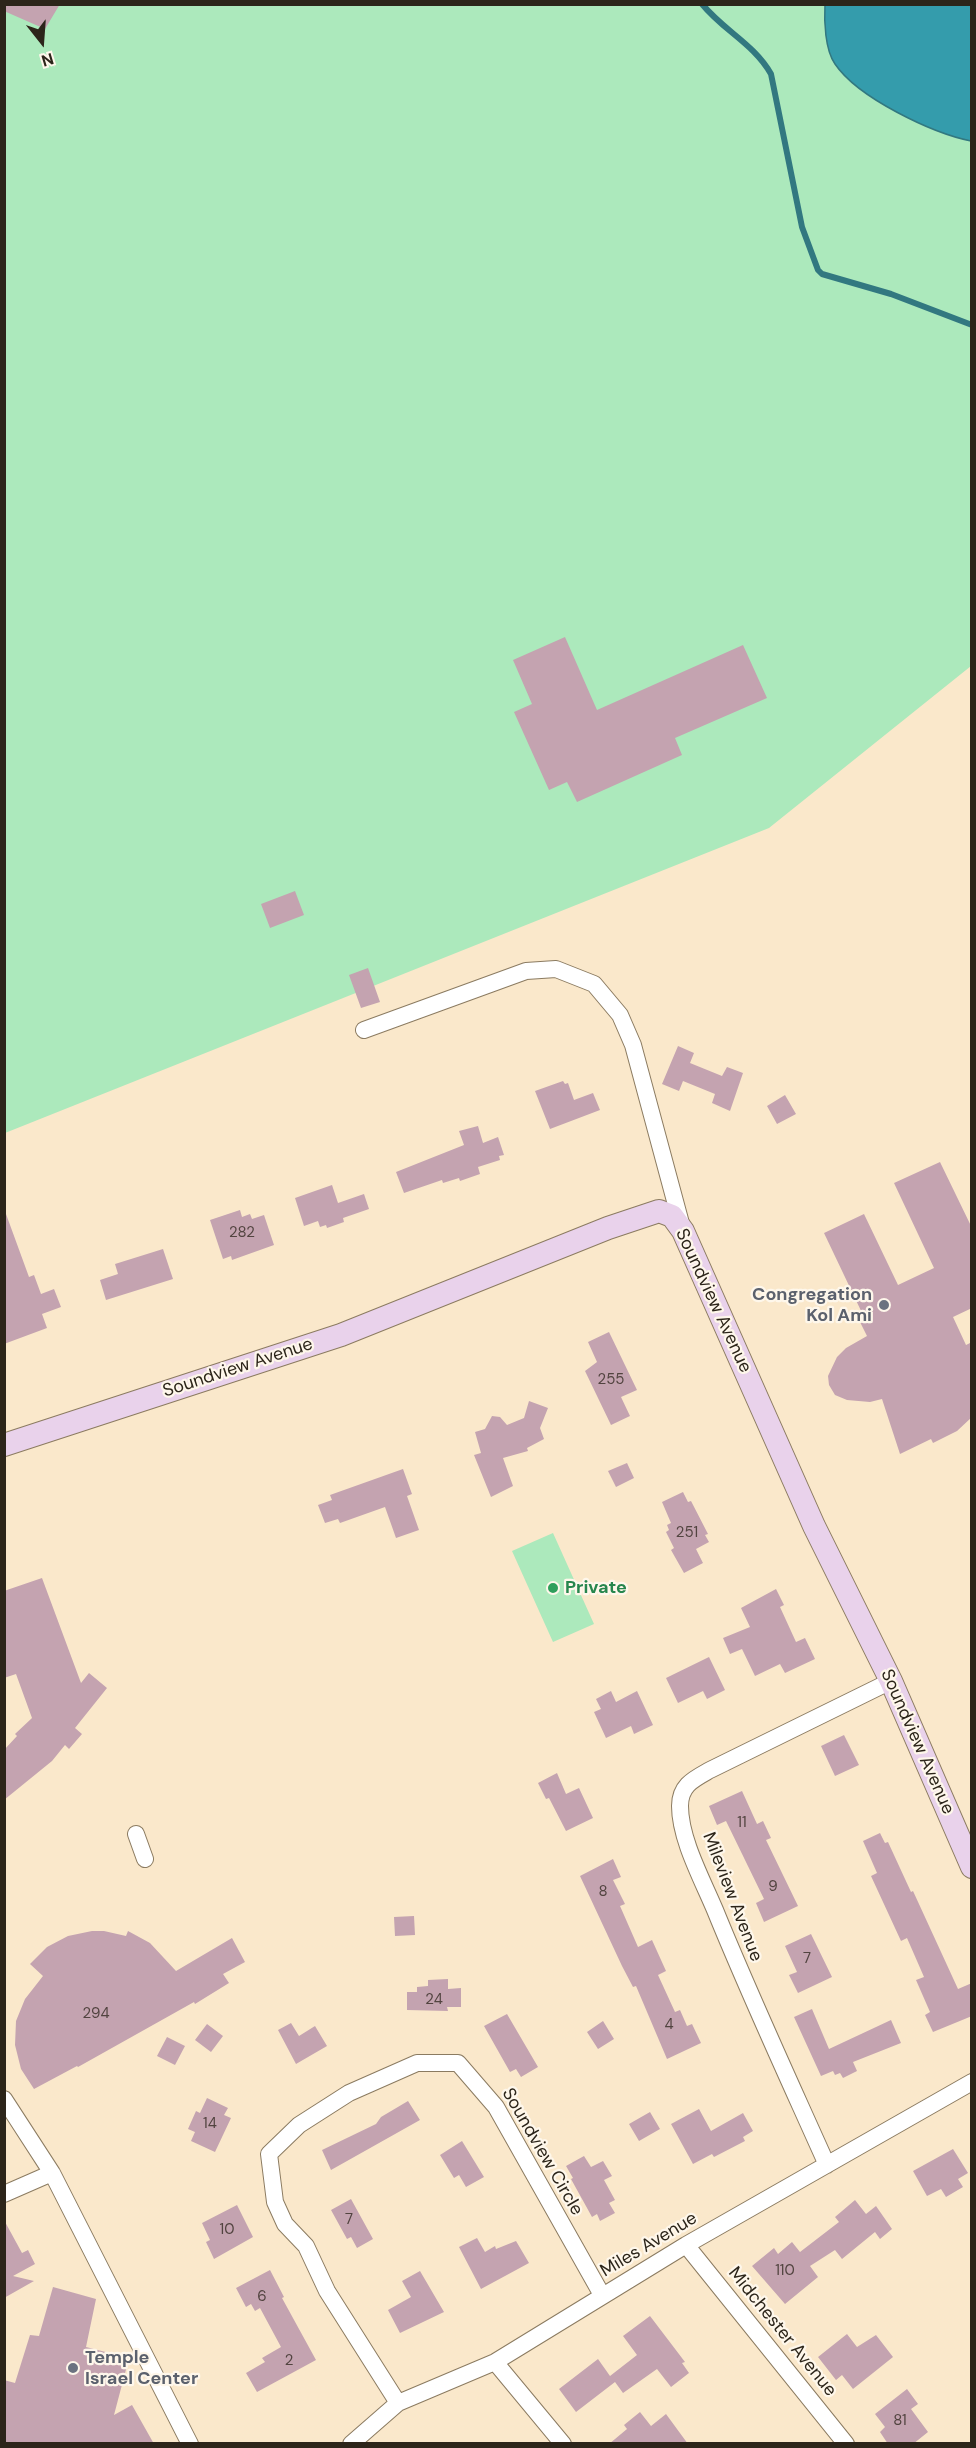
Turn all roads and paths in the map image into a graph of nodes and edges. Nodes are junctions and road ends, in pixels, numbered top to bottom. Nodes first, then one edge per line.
1 (364, 1030) dead end
2 (683, 1231) junction
3 (4, 1445) edge
4 (891, 1681) junction
5 (136, 1834) dead end
6 (145, 1858) dead end
7 (972, 1868) edge
8 (972, 2082) edge
9 (4, 2099) edge
10 (827, 2165) junction
11 (52, 2173) junction
12 (4, 2194) edge
13 (686, 2245) junction
14 (602, 2295) junction
15 (495, 2362) junction
16 (398, 2403) junction
17 (190, 2444) edge
18 (351, 2444) edge
19 (563, 2444) edge
20 (846, 2444) edge

1 - 2 street
2 - 3 street, Soundview Avenue
2 - 4 street, Soundview Avenue
4 - 7 street, Soundview Avenue
4 - 10 street, Mileview Avenue
5 - 6 street
8 - 10 street, Miles Avenue
9 - 11 street
10 - 13 street, Miles Avenue
11 - 12 street
11 - 17 street
13 - 14 street, Miles Avenue
13 - 20 street, Midchester Avenue
14 - 15 street, Miles Avenue
14 - 16 street, Soundview Circle
15 - 16 street, Miles Avenue
15 - 19 street
16 - 18 street, Miles Avenue

